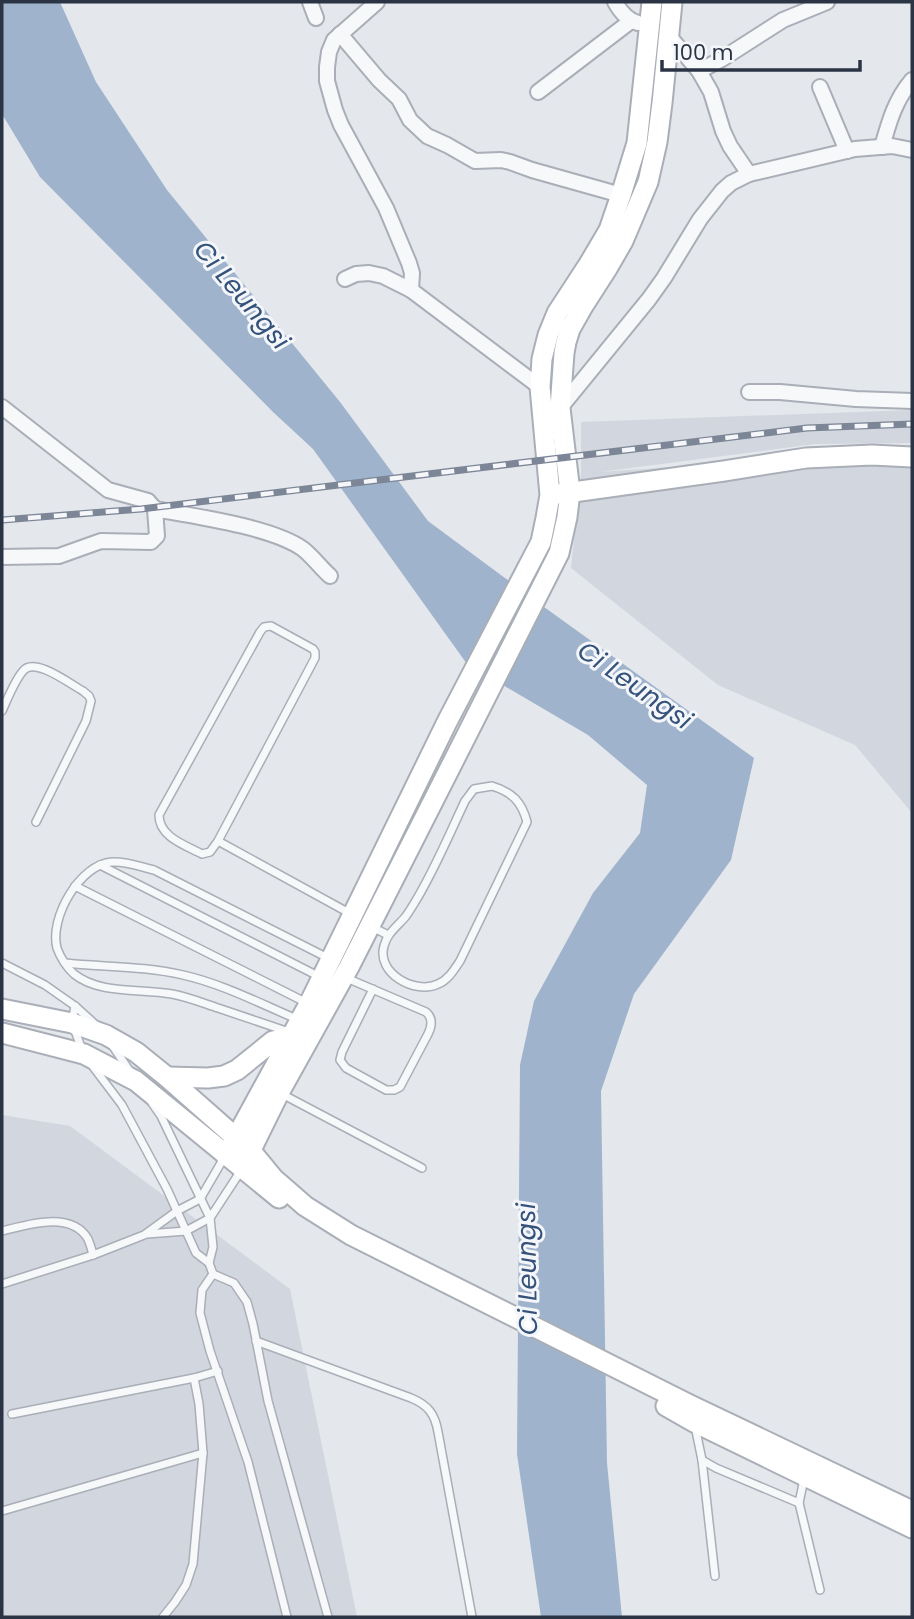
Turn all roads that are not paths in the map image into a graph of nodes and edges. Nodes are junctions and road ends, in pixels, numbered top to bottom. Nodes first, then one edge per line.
1 (310, 2) edge
2 (377, 2) edge
3 (614, 2) edge
4 (652, 2) edge
5 (672, 2) edge
6 (827, 2) edge
7 (361, 7) edge
8 (316, 18) dead end
9 (640, 23) junction
10 (340, 34) junction
11 (669, 36) junction
12 (699, 71) junction
13 (912, 79) edge
14 (820, 87) dead end
15 (538, 92) dead end
16 (883, 147) junction
17 (912, 150) edge
18 (847, 151) junction
19 (748, 174) junction
20 (621, 195) junction
21 (345, 279) dead end
22 (411, 290) junction
23 (540, 387) junction
24 (749, 392) dead end
25 (912, 401) edge
26 (2, 407) edge
27 (561, 408) junction
28 (912, 457) edge
29 (570, 492) junction
30 (550, 495) junction
31 (155, 509) junction
32 (2, 557) edge
33 (330, 576) dead end
34 (2, 711) edge
35 (36, 822) dead end
36 (218, 841) junction
37 (99, 865) junction
38 (75, 886) junction
39 (352, 915) junction
40 (370, 926) junction
41 (388, 935) junction
42 (2, 963) edge
43 (64, 963) junction
44 (341, 968) junction
45 (322, 978) junction
46 (373, 989) junction
47 (2, 1009) edge
48 (74, 1014) junction
49 (298, 1024) junction
50 (2, 1033) edge
51 (106, 1035) junction
52 (84, 1054) junction
53 (167, 1077) junction
54 (136, 1081) junction
55 (279, 1093) junction
56 (230, 1147) junction
57 (247, 1160) junction
58 (422, 1168) dead end
59 (200, 1199) junction
60 (177, 1211) junction
61 (210, 1218) junction
62 (2, 1231) edge
63 (186, 1231) junction
64 (144, 1235) junction
65 (93, 1255) junction
66 (209, 1263) junction
67 (213, 1273) junction
68 (2, 1284) edge
69 (256, 1341) junction
70 (218, 1371) junction
71 (194, 1378) junction
72 (628, 1379) junction
73 (12, 1414) dead end
74 (694, 1422) junction
75 (203, 1453) junction
76 (702, 1460) junction
77 (807, 1468) junction
78 (799, 1503) junction
79 (2, 1511) edge
80 (912, 1511) edge
81 (912, 1528) edge
82 (715, 1576) dead end
83 (820, 1590) dead end
84 (163, 1617) edge
85 (285, 1617) edge
86 (328, 1617) edge
87 (472, 1617) edge

1 - 8 street
2 - 7 street
3 - 9 street
4 - 9 street
5 - 11 street
6 - 12 street
7 - 10 street
9 - 15 street
9 - 20 street
10 - 20 street
10 - 22 street
11 - 12 street
11 - 27 street
12 - 19 street
13 - 16 street
14 - 18 street
16 - 17 street
16 - 18 street
18 - 19 street
19 - 27 street
20 - 23 street
21 - 22 street
22 - 23 street
23 - 30 street
24 - 25 street
26 - 31 street
27 - 29 street
28 - 29 street
29 - 30 street
29 - 40 street
30 - 39 street
31 - 32 street
31 - 33 street
34 - 35 lane
36 - 36 lane
36 - 39 lane
37 - 38 lane
37 - 44 lane
37 - 45 lane
38 - 43 lane
38 - 49 lane
39 - 40 lane
39 - 44 street
40 - 41 lane
40 - 44 street
41 - 41 lane
42 - 48 lane
43 - 49 lane
43 - 49 lane
44 - 45 street
44 - 46 lane
44 - 55 street
45 - 49 street
46 - 46 lane
47 - 48 street
48 - 51 street
48 - 52 lane
49 - 53 street
49 - 56 street
50 - 52 street
51 - 53 street
51 - 54 lane
52 - 54 street
52 - 60 lane
53 - 56 street
54 - 56 street
54 - 59 lane
55 - 57 street
55 - 58 lane
56 - 57 street
56 - 59 lane
57 - 61 lane
57 - 72 street
59 - 60 lane
59 - 61 lane
60 - 63 lane
60 - 64 lane
61 - 63 lane
61 - 66 lane
62 - 65 lane
63 - 64 lane
63 - 66 lane
64 - 65 lane
65 - 68 lane
66 - 67 lane
67 - 69 lane
67 - 70 lane
69 - 86 lane
69 - 87 lane
70 - 71 lane
70 - 85 lane
71 - 73 lane
71 - 75 lane
72 - 74 street
72 - 77 street
74 - 76 lane
74 - 77 street
75 - 79 lane
75 - 84 lane
76 - 78 lane
76 - 82 lane
77 - 78 lane
77 - 80 street
77 - 81 street
78 - 83 lane

